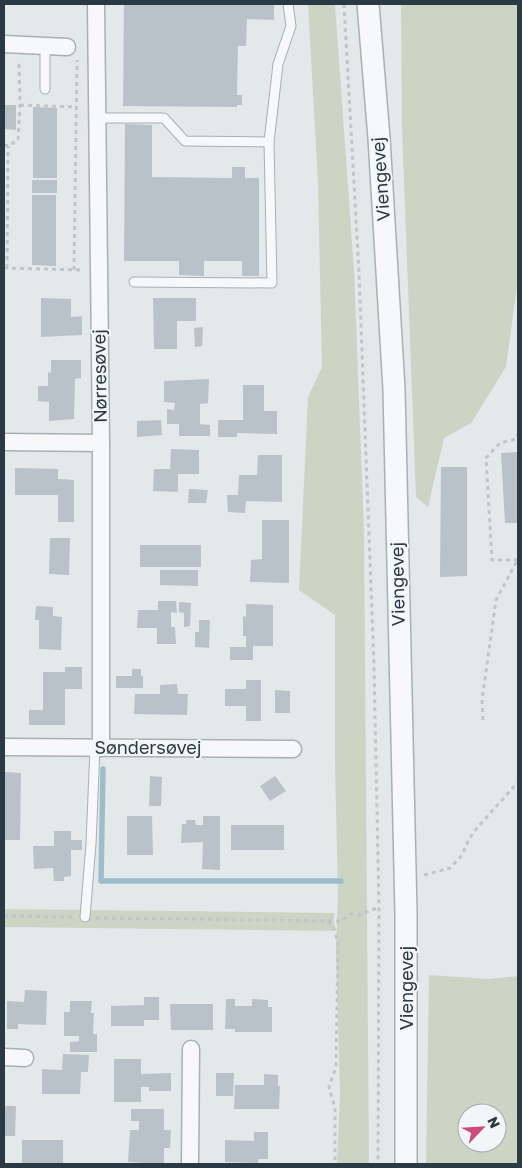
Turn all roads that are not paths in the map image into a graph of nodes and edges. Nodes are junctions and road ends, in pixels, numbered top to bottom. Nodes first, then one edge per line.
1 (96, 4) edge
2 (288, 4) edge
3 (368, 4) edge
4 (11, 44) edge
5 (45, 46) junction
6 (72, 53) road end
7 (45, 90) dead end
8 (99, 118) junction
9 (269, 142) junction
10 (134, 282) dead end
11 (4, 442) edge
12 (101, 443) junction
13 (4, 747) edge
14 (98, 748) junction
15 (293, 749) dead end
16 (84, 917) road end
17 (191, 1049) dead end
18 (4, 1057) edge
19 (25, 1058) dead end
20 (190, 1164) edge
21 (406, 1164) edge

1 - 8 street, Nørresøvej
2 - 9 lane
3 - 21 street, Viengevej
4 - 5 street
5 - 6 street
5 - 7 lane
8 - 9 lane
8 - 12 street, Nørresøvej
9 - 10 lane
11 - 12 street
12 - 14 street, Nørresøvej
13 - 14 street, Søndersøvej
14 - 15 street, Søndersøvej
14 - 16 lane
17 - 20 street
18 - 19 street

